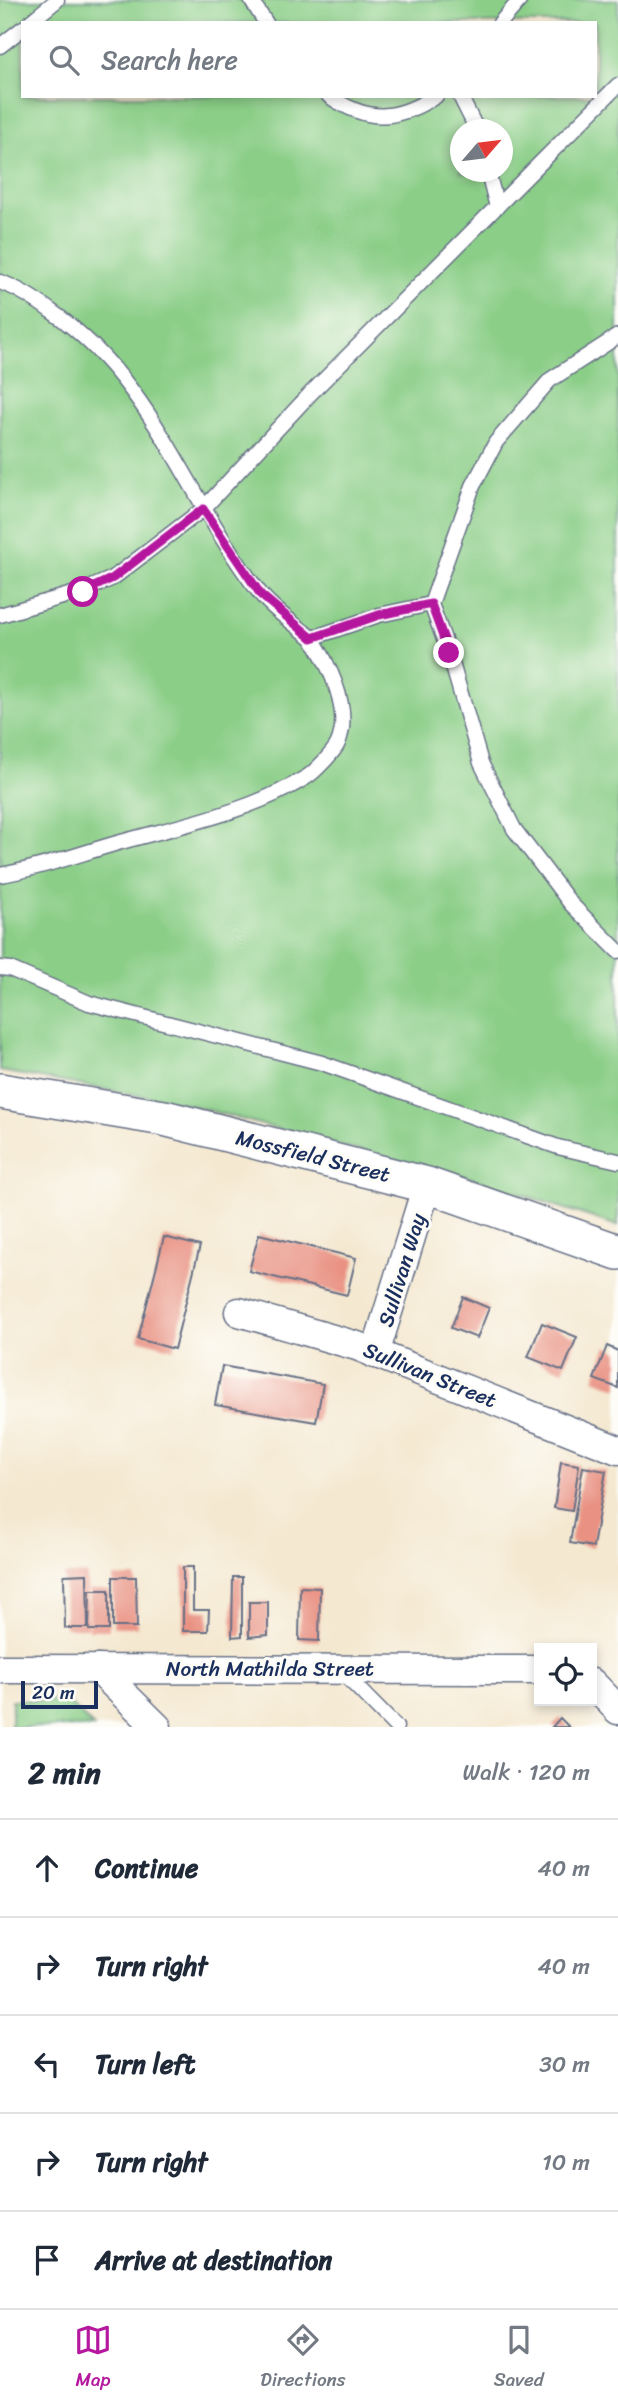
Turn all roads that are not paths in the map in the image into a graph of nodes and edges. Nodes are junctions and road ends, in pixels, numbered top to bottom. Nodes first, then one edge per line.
1 (57, 0) edge
2 (251, 0) edge
3 (520, 0) edge
4 (31, 21) edge
5 (265, 21) edge
6 (502, 21) edge
7 (21, 30) edge
8 (0, 46) edge
9 (618, 85) edge
10 (332, 98) edge
11 (433, 98) edge
12 (461, 98) edge
13 (472, 119) edge
14 (491, 182) edge
15 (497, 207) junction
16 (0, 282) edge
17 (618, 337) edge
18 (597, 348) junction
19 (618, 350) edge
20 (203, 509) junction
21 (431, 604) junction
22 (0, 615) edge
23 (312, 638) junction
24 (0, 875) edge
25 (618, 951) edge
26 (0, 968) edge
27 (0, 1091) edge
28 (618, 1161) edge
29 (427, 1185) junction
30 (618, 1252) edge
31 (239, 1312) dead end
32 (376, 1354) junction
33 (618, 1450) edge
34 (0, 1669) edge
35 (97, 1669) junction
36 (338, 1669) junction
37 (534, 1670) edge
38 (597, 1688) edge
39 (618, 1710) edge
40 (157, 1727) edge
41 (396, 1727) edge

1 - 4 lane
2 - 5 lane
3 - 6 lane
7 - 8 lane
9 - 15 lane
10 - 11 lane
12 - 13 lane
14 - 15 lane
15 - 20 lane
16 - 20 lane
17 - 18 lane
18 - 19 lane
18 - 21 lane
20 - 22 lane
20 - 23 lane
21 - 23 lane
21 - 25 lane
23 - 24 lane
26 - 28 lane
27 - 29 street, Mossfield Street
29 - 30 street, Mossfield Street
29 - 32 street, Sullivan Way
31 - 32 street, Sullivan Street
32 - 33 street, Sullivan Street
34 - 35 street, North Mathilda Street
35 - 36 street, North Mathilda Street
35 - 40 street
36 - 37 street, North Mathilda Street
36 - 41 lane
38 - 39 street

